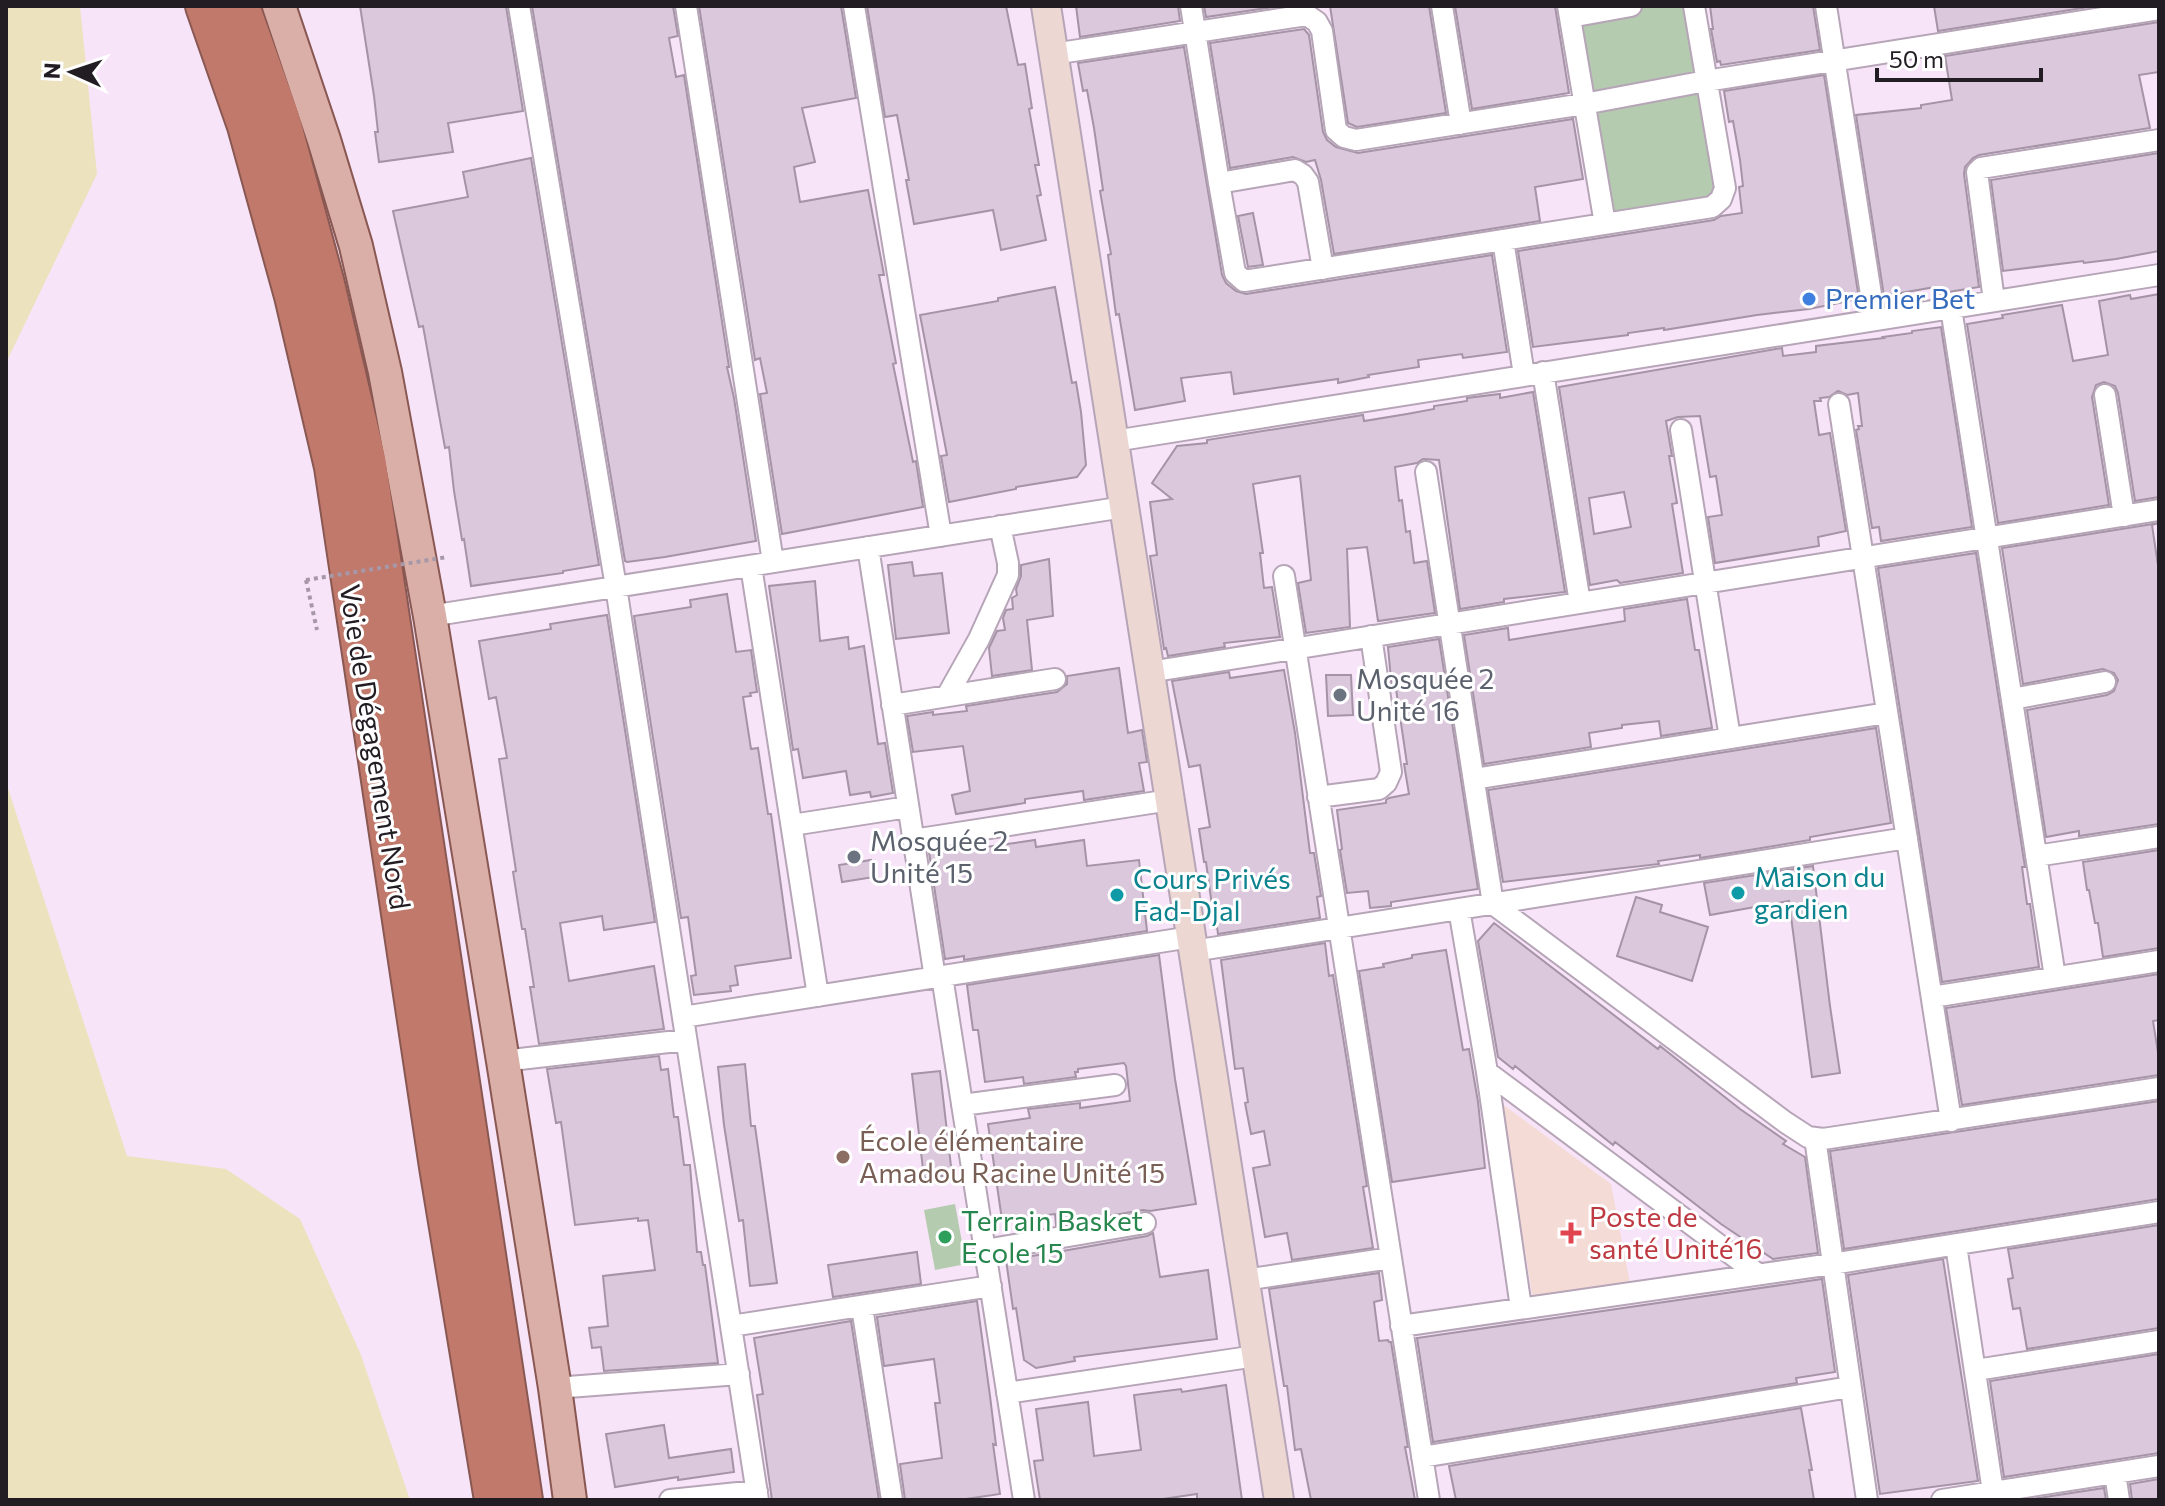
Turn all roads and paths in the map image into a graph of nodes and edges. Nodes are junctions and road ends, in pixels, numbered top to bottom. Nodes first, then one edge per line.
1 (204, 6) edge
2 (241, 6) edge
3 (279, 6) edge
4 (519, 6) edge
5 (686, 6) edge
6 (854, 6) edge
7 (1046, 6) edge
8 (1191, 6) edge
9 (1442, 6) edge
10 (1631, 6) edge
11 (1694, 6) edge
12 (1826, 6) edge
13 (2159, 9) edge
14 (2119, 11) edge
15 (1569, 12) edge
16 (1195, 31) junction
17 (1053, 54) junction
18 (1834, 61) junction
19 (1706, 81) junction
20 (1584, 104) junction
21 (1461, 124) junction
22 (2159, 140) edge
23 (1219, 183) junction
24 (1605, 224) junction
25 (1503, 240) junction
26 (1323, 269) junction
27 (2159, 275) edge
28 (1994, 301) junction
29 (1951, 308) junction
30 (1875, 320) junction
31 (1534, 374) junction
32 (2105, 395) dead end
33 (1839, 404) dead end
34 (1681, 430) dead end
35 (1114, 441) junction
36 (1426, 472) dead end
37 (1124, 507) junction
38 (2159, 511) edge
39 (2124, 516) junction
40 (1000, 526) junction
41 (941, 536) junction
42 (1987, 538) junction
43 (868, 547) junction
44 (447, 557) dead end
45 (1863, 557) junction
46 (773, 562) junction
47 (751, 566) junction
48 (1284, 576) dead end
49 (1705, 583) junction
50 (616, 587) junction
51 (1580, 603) junction
52 (430, 616) junction
53 (1449, 624) junction
54 (317, 630) dead end
55 (1371, 636) junction
56 (1295, 648) junction
57 (1149, 672) junction
58 (1055, 679) dead end
59 (2105, 682) dead end
60 (947, 696) junction
61 (2012, 699) junction
62 (892, 705) junction
63 (1887, 713) junction
64 (1730, 738) junction
65 (1474, 779) junction
66 (1318, 797) junction
67 (1170, 800) junction
68 (908, 807) junction
69 (792, 825) junction
70 (2159, 837) edge
71 (1907, 838) junction
72 (913, 840) junction
73 (2036, 856) junction
74 (1493, 904) junction
75 (1459, 909) junction
76 (1339, 928) junction
77 (1192, 944) junction
78 (2159, 961) edge
79 (938, 977) junction
80 (2055, 977) junction
81 (818, 996) junction
82 (1932, 997) junction
83 (683, 1017) junction
84 (686, 1040) junction
85 (503, 1061) junction
86 (1487, 1072) junction
87 (1115, 1085) dead end
88 (2159, 1088) edge
89 (962, 1105) junction
90 (1951, 1121) junction
91 (1815, 1138) junction
92 (2159, 1212) edge
93 (1145, 1223) dead end
94 (1956, 1245) junction
95 (985, 1250) junction
96 (1391, 1258) junction
97 (1832, 1264) junction
98 (1758, 1274) junction
99 (1244, 1280) junction
100 (991, 1286) junction
101 (862, 1307) junction
102 (1521, 1308) junction
103 (731, 1326) junction
104 (1401, 1326) junction
105 (2159, 1341) edge
106 (1256, 1356) junction
107 (1976, 1370) junction
108 (739, 1374) junction
109 (1850, 1387) junction
110 (555, 1388) junction
111 (1007, 1393) junction
112 (1422, 1457) junction
113 (2159, 1466) edge
114 (2115, 1473) junction
115 (1993, 1492) junction
116 (758, 1495) edge
117 (493, 1500) edge
118 (524, 1500) edge
119 (570, 1500) edge
120 (670, 1500) edge
121 (892, 1500) edge
122 (1024, 1500) edge
123 (1279, 1500) edge
124 (1429, 1500) edge
125 (1867, 1500) edge
126 (1942, 1500) edge
127 (2119, 1500) edge

1 - 117 highway, Voie de Dégagement Nord
2 - 118 highway, Voie de Dégagement Nord
3 - 52 main road
4 - 50 street
5 - 46 street
6 - 41 street
7 - 17 street
8 - 16 street
9 - 21 street
10 - 15 street
11 - 19 street
12 - 18 street
13 - 14 street
14 - 18 street
15 - 20 street
16 - 17 street
16 - 21 street
16 - 23 street
17 - 35 street
18 - 19 street
18 - 30 street
19 - 20 street
19 - 24 street
20 - 21 street
20 - 24 street
22 - 28 street
23 - 26 street
23 - 26 street
24 - 25 street
25 - 26 street
25 - 31 street
27 - 28 street
28 - 29 street
29 - 30 street
29 - 42 street
30 - 31 street
31 - 35 street
31 - 51 street
32 - 39 street
33 - 45 street
34 - 49 street
35 - 37 street
36 - 53 street
37 - 40 street
37 - 57 street
38 - 39 street
39 - 42 street
40 - 41 street
40 - 60 street
41 - 43 street
42 - 45 street
42 - 61 street
43 - 46 street
43 - 62 street
44 - 54 path, bridge
45 - 49 street
45 - 63 street
46 - 47 street
47 - 50 street
47 - 69 street
48 - 56 street
49 - 51 street
49 - 64 street
50 - 52 street
50 - 83 street
51 - 53 street
52 - 85 main road
53 - 55 street
53 - 65 street
55 - 56 street
55 - 66 street
56 - 57 street
56 - 66 street
57 - 67 street
58 - 60 street
59 - 61 street
60 - 62 street
61 - 73 street
62 - 68 street
63 - 64 street
63 - 71 street
64 - 65 street
65 - 74 street
66 - 76 street
67 - 72 street
67 - 77 street
68 - 69 street
68 - 72 street
69 - 81 street
70 - 73 street
71 - 74 street
71 - 82 street
72 - 79 street
73 - 80 street
74 - 75 street
74 - 91 street
75 - 76 street
75 - 86 street
76 - 77 street
76 - 96 street
77 - 79 street
77 - 99 street
78 - 80 street
79 - 81 street
79 - 89 street
80 - 82 street
81 - 83 street
82 - 90 street
83 - 84 street
84 - 85 street
84 - 103 street
85 - 110 main road
86 - 98 street
86 - 102 street
87 - 89 street
88 - 90 street
89 - 95 street
90 - 91 street
91 - 97 street
92 - 94 street
93 - 95 street
94 - 97 street
94 - 107 street
95 - 100 street
96 - 99 street
96 - 104 street
97 - 98 street
97 - 109 street
98 - 102 street
99 - 106 street
100 - 101 street
100 - 111 street
101 - 103 street
101 - 121 street
102 - 104 street
103 - 108 street
104 - 112 street
105 - 107 street
106 - 111 street
106 - 123 street
107 - 115 street
108 - 110 street
108 - 116 street
109 - 112 street
109 - 125 street
110 - 119 main road
111 - 122 street
112 - 124 street
113 - 114 street
114 - 115 street
114 - 127 street
115 - 126 street
116 - 120 street

